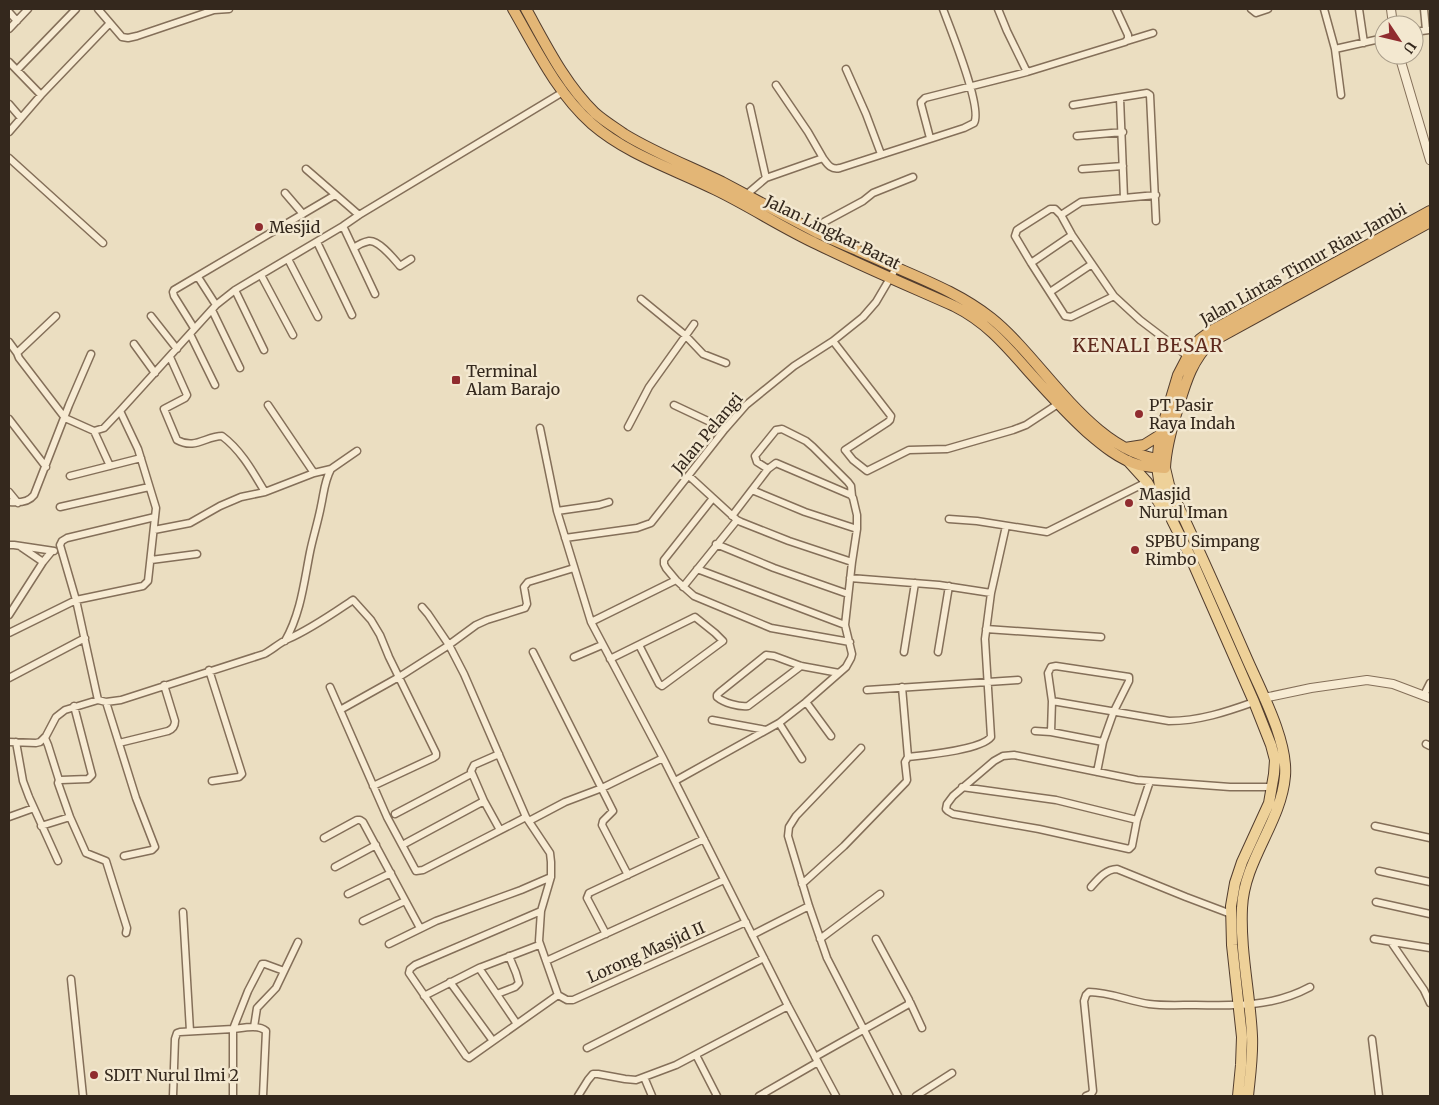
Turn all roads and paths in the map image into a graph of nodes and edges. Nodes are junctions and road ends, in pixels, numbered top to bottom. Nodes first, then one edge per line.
1 (28, 9) edge
2 (76, 9) edge
3 (98, 9) edge
4 (229, 9) edge
5 (513, 9) edge
6 (526, 9) edge
7 (943, 9) edge
8 (998, 9) edge
9 (1116, 9) edge
10 (1251, 9) edge
11 (1268, 9) edge
12 (1324, 9) edge
13 (1359, 9) edge
14 (1424, 9) edge
15 (213, 10) edge
16 (9, 12) edge
17 (17, 21) junction
18 (110, 23) junction
19 (9, 29) edge
20 (1428, 30) edge
21 (1153, 32) dead end
22 (1374, 40) edge
23 (1127, 41) junction
24 (1364, 43) junction
25 (1335, 49) junction
26 (9, 62) edge
27 (1402, 65) edge
28 (846, 68) dead end
29 (17, 70) junction
30 (1027, 72) junction
31 (776, 85) dead end
32 (970, 86) junction
33 (563, 92) junction
34 (41, 95) junction
35 (1341, 95) dead end
36 (1120, 98) junction
37 (9, 104) edge
38 (1073, 105) dead end
39 (750, 107) dead end
40 (21, 118) junction
41 (9, 132) edge
42 (1123, 132) junction
43 (1077, 136) dead end
44 (930, 138) junction
45 (881, 154) junction
46 (1429, 154) edge
47 (9, 158) edge
48 (823, 158) junction
49 (1123, 166) junction
50 (306, 169) dead end
51 (1082, 169) dead end
52 (913, 177) dead end
53 (766, 178) junction
54 (285, 193) dead end
55 (335, 194) junction
56 (746, 195) junction
57 (1156, 195) junction
58 (1124, 198) junction
59 (1430, 211) edge
60 (303, 214) junction
61 (359, 215) junction
62 (1061, 215) junction
63 (1156, 221) dead end
64 (1430, 222) edge
65 (344, 226) junction
66 (817, 232) junction
67 (1072, 235) junction
68 (316, 242) junction
69 (103, 243) dead end
70 (354, 248) junction
71 (288, 259) junction
72 (412, 259) dead end
73 (1031, 263) junction
74 (1092, 264) junction
75 (894, 273) junction
76 (262, 275) junction
77 (198, 277) junction
78 (1307, 283) junction
79 (236, 290) junction
80 (1050, 292) junction
81 (375, 294) dead end
82 (1114, 296) junction
83 (641, 299) dead end
84 (214, 308) junction
85 (352, 315) dead end
86 (56, 316) dead end
87 (151, 316) dead end
88 (318, 317) dead end
89 (694, 324) dead end
90 (192, 331) junction
91 (293, 335) dead end
92 (685, 335) junction
93 (832, 341) junction
94 (9, 342) edge
95 (134, 344) dead end
96 (177, 349) junction
97 (264, 350) dead end
98 (17, 352) junction
99 (92, 354) dead end
100 (170, 357) junction
101 (1191, 358) junction
102 (726, 363) dead end
103 (240, 368) dead end
104 (155, 373) junction
105 (215, 385) dead end
106 (1058, 404) junction
107 (268, 405) dead end
108 (674, 405) dead end
109 (120, 411) junction
110 (65, 418) junction
111 (9, 419) edge
112 (628, 427) dead end
113 (540, 428) dead end
114 (725, 429) junction
115 (94, 431) junction
116 (1160, 435) junction
117 (1125, 448) junction
118 (357, 451) dead end
119 (141, 458) junction
120 (1128, 461) junction
121 (1161, 464) junction
122 (110, 466) junction
123 (46, 467) junction
124 (331, 469) junction
125 (768, 469) junction
126 (314, 473) junction
127 (70, 476) dead end
128 (689, 476) junction
129 (1147, 482) junction
130 (149, 488) junction
131 (752, 490) junction
132 (9, 492) edge
133 (265, 492) junction
134 (852, 496) junction
135 (713, 498) junction
136 (9, 502) edge
137 (609, 502) dead end
138 (18, 503) junction
139 (60, 507) dead end
140 (557, 511) junction
141 (154, 517) junction
142 (734, 518) junction
143 (949, 519) dead end
144 (1172, 520) junction
145 (1006, 526) junction
146 (857, 528) junction
147 (154, 530) junction
148 (565, 538) junction
149 (716, 544) junction
150 (9, 545) edge
151 (20, 546) junction
152 (52, 551) junction
153 (62, 554) junction
154 (197, 554) dead end
155 (151, 560) junction
156 (43, 562) junction
157 (852, 562) junction
158 (574, 568) junction
159 (697, 569) junction
160 (850, 578) junction
161 (676, 580) junction
162 (915, 583) junction
163 (949, 586) junction
164 (683, 587) junction
165 (991, 593) junction
166 (848, 594) junction
167 (76, 600) junction
168 (422, 607) dead end
169 (9, 615) edge
170 (591, 622) junction
171 (845, 625) junction
172 (986, 629) junction
173 (9, 633) edge
174 (1230, 634) junction
175 (1101, 637) dead end
176 (85, 638) junction
177 (284, 641) junction
178 (850, 642) junction
179 (602, 644) junction
180 (449, 645) junction
181 (640, 645) junction
182 (532, 652) dead end
183 (904, 652) dead end
184 (938, 652) dead end
185 (574, 657) dead end
186 (610, 659) junction
187 (801, 666) junction
188 (209, 670) junction
189 (839, 673) junction
190 (399, 677) junction
191 (9, 678) edge
192 (1018, 680) dead end
193 (987, 683) junction
194 (1430, 684) edge
195 (164, 685) junction
196 (330, 687) dead end
197 (902, 687) junction
198 (867, 690) dead end
199 (1427, 697) edge
200 (98, 700) junction
201 (1259, 700) junction
202 (1052, 701) junction
203 (106, 702) junction
204 (806, 702) junction
205 (74, 706) junction
206 (340, 710) junction
207 (1114, 712) junction
208 (712, 720) dead end
209 (779, 722) junction
210 (766, 730) junction
211 (1035, 731) dead end
212 (1051, 732) junction
213 (831, 736) dead end
214 (44, 738) junction
215 (9, 742) edge
216 (16, 742) junction
217 (1103, 742) junction
218 (119, 743) junction
219 (861, 748) dead end
220 (499, 754) junction
221 (908, 757) junction
222 (663, 758) junction
223 (802, 759) dead end
224 (1096, 772) junction
225 (471, 774) junction
226 (59, 780) junction
227 (674, 780) junction
228 (212, 781) dead end
229 (1150, 781) junction
230 (373, 786) junction
231 (1272, 786) junction
232 (962, 787) junction
233 (602, 788) junction
234 (484, 801) junction
235 (34, 808) junction
236 (395, 814) dead end
237 (9, 817) edge
238 (70, 817) junction
239 (528, 819) junction
240 (1137, 820) junction
241 (41, 826) junction
242 (1375, 826) dead end
243 (500, 830) junction
244 (324, 838) dead end
245 (1430, 838) edge
246 (704, 839) junction
247 (406, 843) dead end
248 (376, 845) junction
249 (124, 856) dead end
250 (58, 861) dead end
251 (335, 867) dead end
252 (1379, 871) dead end
253 (391, 873) junction
254 (628, 874) junction
255 (551, 877) junction
256 (724, 880) junction
257 (1430, 882) edge
258 (802, 884) junction
259 (1091, 887) dead end
260 (348, 894) dead end
261 (880, 894) dead end
262 (405, 901) junction
263 (1376, 902) dead end
264 (809, 906) junction
265 (541, 911) junction
266 (183, 912) dead end
267 (1231, 914) junction
268 (1430, 914) edge
269 (364, 921) dead end
270 (746, 922) junction
271 (420, 928) junction
272 (126, 933) dead end
273 (606, 934) junction
274 (752, 935) junction
275 (820, 939) junction
276 (876, 939) dead end
277 (1374, 939) dead end
278 (298, 942) dead end
279 (1392, 942) junction
280 (389, 944) dead end
281 (539, 945) junction
282 (1430, 948) edge
283 (508, 956) junction
284 (764, 958) junction
285 (546, 961) junction
286 (479, 968) junction
287 (284, 971) junction
288 (71, 979) dead end
289 (450, 982) junction
290 (1310, 987) dead end
291 (497, 994) junction
292 (558, 995) junction
293 (424, 996) junction
294 (910, 1002) junction
295 (1430, 1003) edge
296 (788, 1006) junction
297 (1244, 1006) junction
298 (517, 1024) junction
299 (254, 1027) junction
300 (922, 1028) dead end
301 (233, 1029) junction
302 (863, 1030) junction
303 (190, 1031) junction
304 (1372, 1039) dead end
305 (493, 1041) junction
306 (587, 1048) dead end
307 (696, 1055) junction
308 (816, 1060) junction
309 (952, 1073) dead end
310 (644, 1077) junction
311 (83, 1096) edge
312 (174, 1096) edge
313 (233, 1096) edge
314 (263, 1096) edge
315 (578, 1096) edge
316 (652, 1096) edge
317 (718, 1096) edge
318 (759, 1096) edge
319 (836, 1096) edge
320 (898, 1096) edge
321 (916, 1096) edge
322 (1086, 1096) edge
323 (1238, 1096) edge
324 (1248, 1096) edge
325 (1379, 1096) edge

1 - 17 street
2 - 29 street
3 - 18 street
4 - 15 street
5 - 33 highway, Jalan Lingkar Barat
6 - 56 highway, Jalan Lingkar Barat
7 - 32 street
8 - 30 street
9 - 23 street
10 - 11 street
12 - 25 street
13 - 24 street
14 - 20 street
15 - 18 street
16 - 17 street
17 - 19 street
18 - 34 street
21 - 23 street
22 - 24 street
23 - 30 street
24 - 25 street
25 - 35 street
26 - 29 street
27 - 46 street
28 - 45 street
29 - 34 street
30 - 32 street
31 - 48 street
32 - 44 street
32 - 44 street
33 - 61 street
33 - 75 highway, Jalan Lingkar Barat
34 - 40 street
36 - 38 street
36 - 42 street
36 - 57 street
37 - 40 street
39 - 53 street
40 - 41 street
42 - 43 street
42 - 49 street
44 - 45 street
45 - 48 street
47 - 69 street
48 - 53 street
49 - 51 street
49 - 58 street
50 - 55 street
52 - 66 street
53 - 56 street
54 - 60 street
55 - 60 street
55 - 61 street
56 - 66 highway, Jalan Lingkar Barat
57 - 58 street
57 - 63 street
58 - 62 street
59 - 78 highway, Jalan Lintas Timur Riau-Jambi
60 - 77 street
61 - 65 street
62 - 67 street
62 - 73 street
64 - 78 highway, Jalan Lintas Timur Riau-Jambi
65 - 68 street
65 - 70 street
66 - 75 highway, Jalan Lingkar Barat
67 - 73 street
67 - 74 street
68 - 71 street
68 - 85 street
70 - 72 street
70 - 81 street
71 - 76 street
71 - 88 street
73 - 80 street
74 - 80 street
74 - 82 street
75 - 93 street, Jalan Pelangi
75 - 106 highway, Jalan Lingkar Barat
75 - 117 highway, Jalan Lingkar Barat
76 - 79 street
76 - 91 street
77 - 84 street
77 - 90 street
78 - 101 highway, Jalan Lintas Timur Riau-Jambi
79 - 84 street
79 - 97 street
80 - 82 street
82 - 101 street
83 - 92 street
84 - 90 street
84 - 103 street
86 - 98 street
87 - 96 street
89 - 92 street
90 - 96 street
90 - 105 street
92 - 102 street
92 - 112 street
93 - 106 street
93 - 114 street, Jalan Pelangi
94 - 98 street
95 - 104 street
96 - 100 street
98 - 110 street
99 - 110 street
100 - 104 street
100 - 133 street
101 - 116 highway, Jalan Lintas Timur Riau-Jambi
101 - 121 highway, Jalan Lintas Timur Riau-Jambi
104 - 109 street
106 - 120 highway, Jalan Lingkar Barat
107 - 126 street
108 - 114 street
109 - 115 street
109 - 119 street
110 - 115 street
110 - 123 street
111 - 123 street
113 - 140 street
114 - 128 street, Jalan Pelangi
115 - 122 street
116 - 117 highway
116 - 121 highway, Jalan Lintas Timur Riau-Jambi
117 - 121 highway, Jalan Lingkar Barat
118 - 124 street
119 - 122 street
119 - 130 street
120 - 121 highway, Jalan Lingkar Barat
120 - 129 main road
121 - 144 main road
121 - 174 main road
122 - 127 street
123 - 138 street
124 - 126 street
124 - 177 street
125 - 131 street
125 - 134 street
125 - 134 street
126 - 133 street
128 - 135 street
128 - 148 street, Jalan Pelangi
129 - 144 main road
129 - 145 street
130 - 139 street
130 - 141 street
131 - 142 street
131 - 146 street
132 - 138 street
133 - 147 street
134 - 146 street
135 - 142 street
135 - 161 street
136 - 138 street
137 - 140 street
140 - 148 street
141 - 147 street
141 - 153 street
142 - 149 street
142 - 157 street
143 - 145 street
144 - 174 main road
145 - 165 street
146 - 157 street
147 - 155 street
148 - 158 street
149 - 159 street
149 - 166 street
150 - 151 street
151 - 152 street
151 - 156 street
152 - 153 street
152 - 156 street
153 - 167 street
154 - 155 street
155 - 167 street
156 - 169 street
157 - 160 street
158 - 170 street
158 - 180 street
159 - 164 street
159 - 171 street
160 - 162 street
160 - 166 street
161 - 164 street
161 - 170 street
162 - 163 street
162 - 183 street
163 - 165 street
163 - 184 street
164 - 178 street
165 - 172 street
166 - 171 street
167 - 173 street
167 - 176 street
168 - 180 street
170 - 179 street
171 - 178 street
172 - 175 street
172 - 193 street
174 - 201 main road
176 - 191 street
176 - 200 street
177 - 188 street
177 - 190 street
178 - 189 street
179 - 185 street
179 - 186 street
180 - 190 street
180 - 220 street
181 - 181 street
181 - 186 street
182 - 233 street
186 - 222 street
187 - 187 street
187 - 189 street
188 - 195 street
188 - 228 street
189 - 204 street
190 - 206 street
190 - 230 street
192 - 193 street
193 - 197 street
193 - 221 street
194 - 199 street
195 - 203 street
195 - 218 street
196 - 206 street
197 - 198 street
197 - 221 street
199 - 201 street
200 - 203 street
200 - 205 street
201 - 207 street
201 - 231 main road
201 - 297 main road
202 - 207 street
202 - 207 street
202 - 212 street
203 - 218 street
204 - 209 street
204 - 213 street
205 - 214 street
205 - 226 street
206 - 230 street
207 - 217 street
208 - 210 street
209 - 210 street
209 - 223 street
210 - 227 street
211 - 212 street
212 - 217 street
214 - 216 street
214 - 226 street
215 - 216 street
216 - 235 street
217 - 224 street
218 - 249 street
219 - 258 street
220 - 225 street
220 - 239 street
221 - 258 street
222 - 227 street
222 - 233 street
224 - 229 street
224 - 232 street
225 - 234 street
225 - 236 street
226 - 238 street
227 - 246 street
229 - 231 street
229 - 240 street
230 - 243 street
231 - 267 main road
232 - 240 street
232 - 240 street
233 - 239 street
233 - 254 street
234 - 243 street
234 - 247 street
235 - 237 street
235 - 241 street
238 - 241 street
238 - 272 street
239 - 243 street
239 - 255 street
241 - 250 street
242 - 245 street
244 - 248 street
246 - 254 street
246 - 256 street
248 - 251 street
248 - 253 street
252 - 257 street
253 - 260 street
253 - 262 street
254 - 273 street
255 - 265 street
255 - 271 street
256 - 270 street
256 - 273 street
258 - 264 street
259 - 267 street
261 - 275 street
262 - 269 street
262 - 271 street
263 - 268 street
264 - 274 street
264 - 275 street
265 - 281 street
265 - 293 street
266 - 303 street
267 - 297 main road
270 - 274 street
270 - 292 street, Lorong Masjid II
271 - 280 street
273 - 285 street
274 - 284 street
275 - 302 street
276 - 294 street
277 - 279 street
278 - 287 street
279 - 282 street
279 - 295 street
281 - 283 street
281 - 285 street
283 - 286 street
283 - 291 street
284 - 296 street
284 - 306 street
285 - 292 street
286 - 289 street
286 - 291 street
287 - 299 street
287 - 301 street
288 - 311 street
289 - 293 street
289 - 305 street
290 - 297 street
291 - 298 street
292 - 298 street
293 - 305 street
294 - 300 street
294 - 302 street
296 - 307 street
296 - 308 street
297 - 322 street
297 - 323 main road
297 - 324 main road
298 - 305 street
299 - 301 street
299 - 314 street
301 - 303 street
301 - 313 street
302 - 308 street
302 - 320 street
303 - 312 street
304 - 325 street
307 - 310 street
307 - 317 street
308 - 318 street
308 - 319 street
309 - 321 street
310 - 315 street
310 - 316 street

